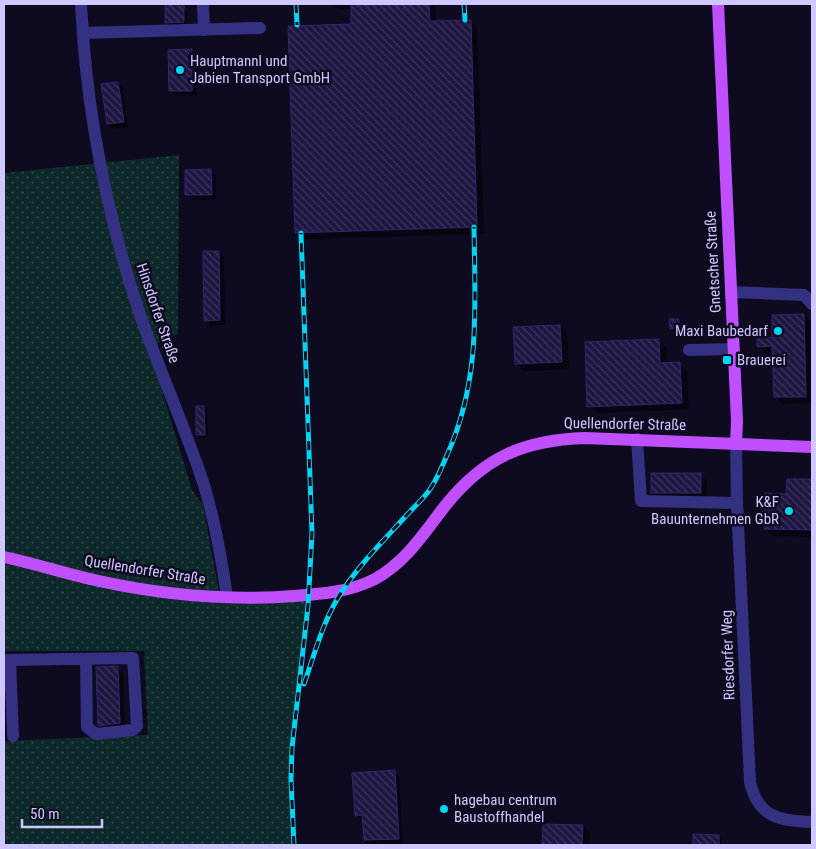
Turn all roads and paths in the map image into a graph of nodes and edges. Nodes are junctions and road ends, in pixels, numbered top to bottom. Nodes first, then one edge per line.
1 (81, 4) edge
2 (203, 4) edge
3 (718, 4) edge
4 (260, 28) dead end
5 (204, 30) junction
6 (83, 33) junction
7 (731, 292) junction
8 (812, 304) edge
9 (734, 349) junction
10 (689, 350) dead end
11 (637, 439) junction
12 (736, 444) junction
13 (812, 447) edge
14 (737, 503) junction
15 (4, 557) edge
16 (227, 598) junction
17 (7, 660) edge
18 (86, 660) junction
19 (13, 736) dead end
20 (812, 822) edge

1 - 6 street, Hinsdorfer Straße
2 - 5 street
3 - 7 main road, Gnetscher Straße
4 - 5 street
5 - 6 street
6 - 16 street, Hinsdorfer Straße
7 - 8 street
7 - 9 main road, Gnetscher Straße
9 - 10 street
9 - 12 main road, Gnetscher Straße
11 - 12 main road, Quellendorfer Straße
11 - 14 street
11 - 16 main road, Quellendorfer Straße
12 - 13 main road
12 - 14 street, Riesdorfer Weg
14 - 20 street, Riesdorfer Weg
15 - 16 main road, Quellendorfer Straße
17 - 18 street
17 - 19 street
18 - 18 street

